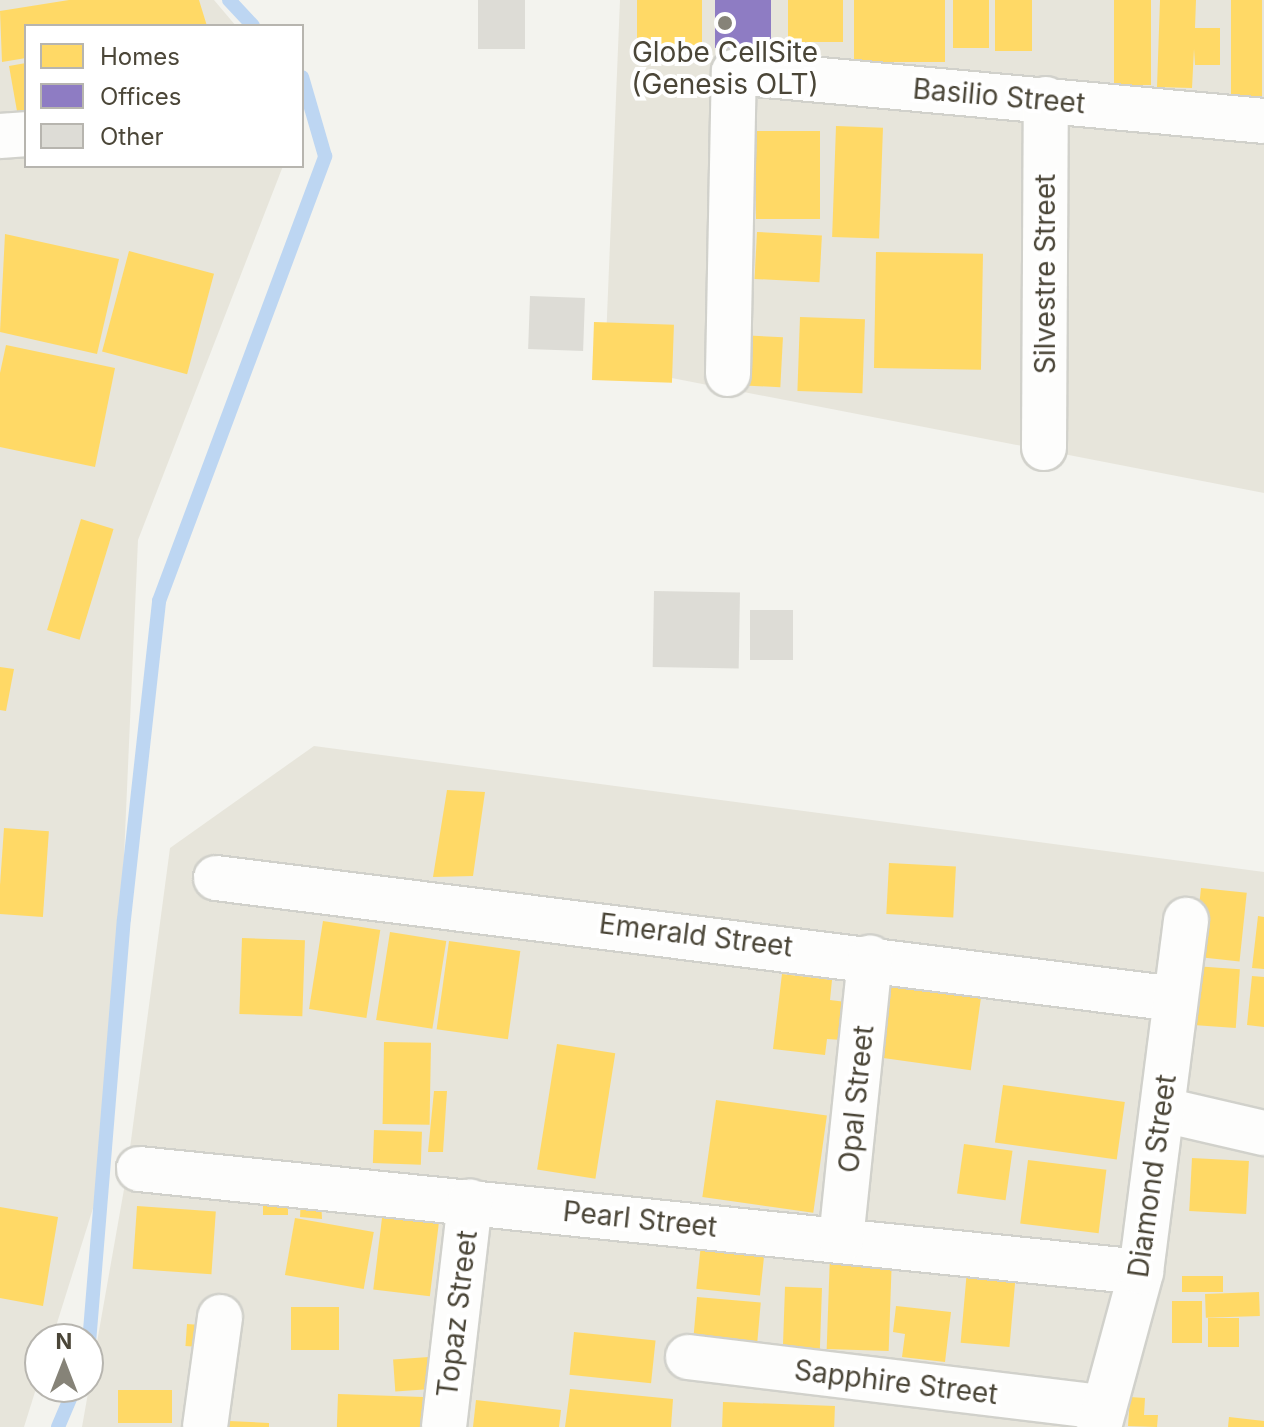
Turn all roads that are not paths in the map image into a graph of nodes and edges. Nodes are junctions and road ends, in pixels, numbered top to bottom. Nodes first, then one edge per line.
1 (1046, 99) junction
2 (1264, 121) edge
3 (24, 134) edge
4 (0, 136) edge
5 (728, 374) dead end
6 (1044, 448) dead end
7 (216, 878) dead end
8 (1186, 920) dead end
9 (870, 957) junction
10 (1175, 999) junction
11 (1164, 1110) junction
12 (1264, 1133) edge
13 (139, 1169) dead end
14 (470, 1201) junction
15 (841, 1240) junction
16 (1141, 1272) junction
17 (220, 1317) dead end
18 (688, 1357) dead end
19 (1102, 1417) edge
20 (205, 1427) edge
21 (444, 1427) edge

1 - 2 street, Basilio Street
1 - 5 street, Basilio Street
1 - 6 street, Silvestre Street
3 - 4 street
7 - 9 street, Emerald Street
8 - 10 street, Diamond Street
9 - 10 street, Emerald Street
9 - 15 street, Opal Street
10 - 11 street, Diamond Street
11 - 12 street
11 - 16 street, Diamond Street
13 - 14 street, Pearl Street
14 - 15 street, Pearl Street
14 - 21 street, Topaz Street
15 - 16 street, Pearl Street
16 - 19 street, Diamond Street
17 - 20 street
18 - 19 street, Sapphire Street

